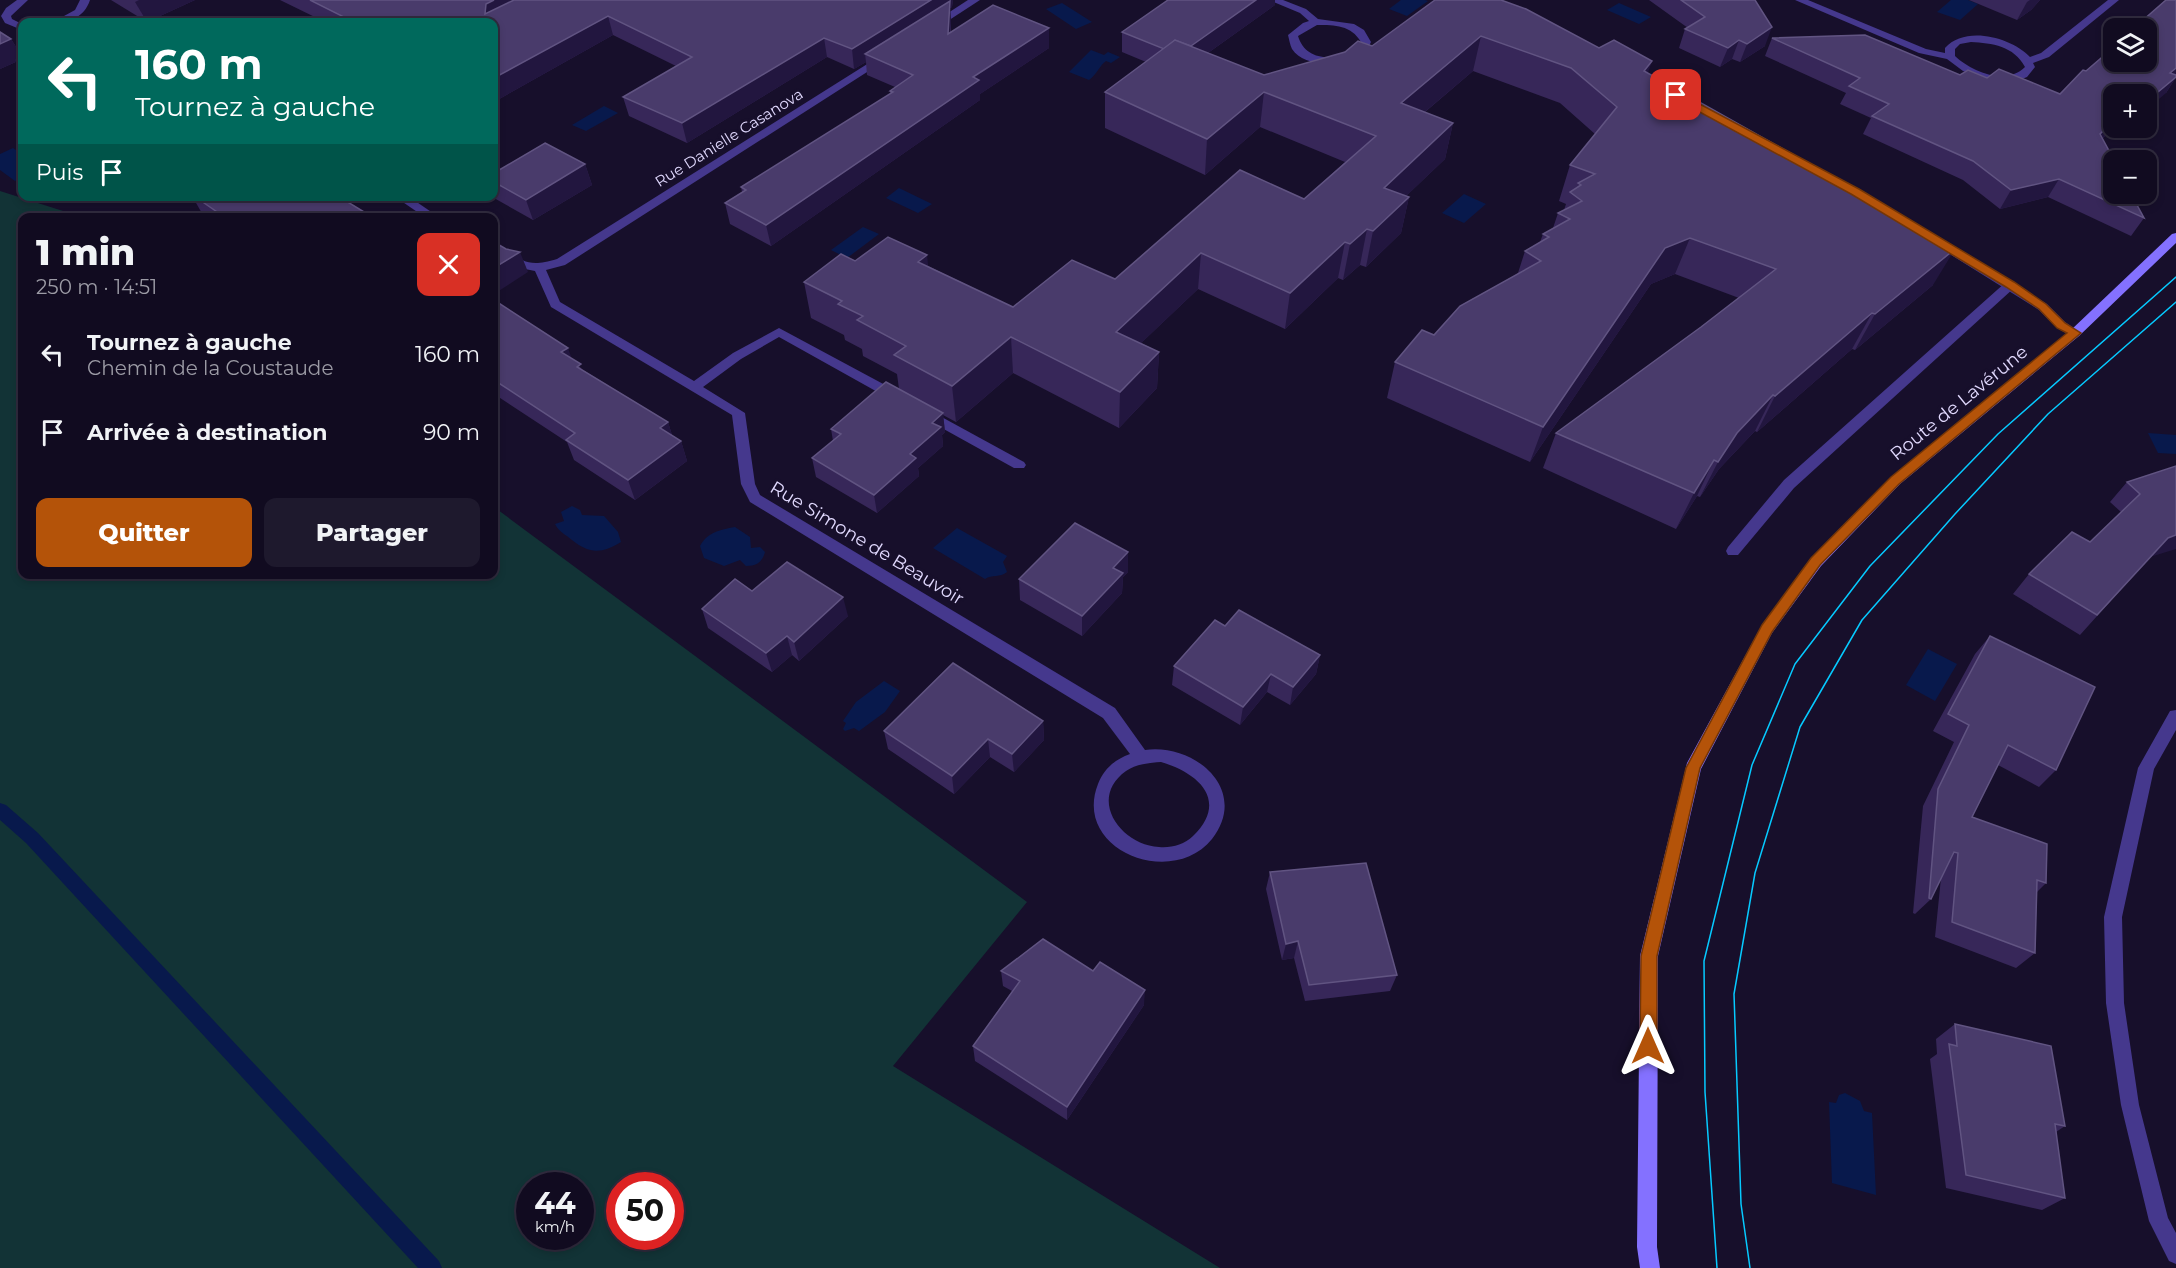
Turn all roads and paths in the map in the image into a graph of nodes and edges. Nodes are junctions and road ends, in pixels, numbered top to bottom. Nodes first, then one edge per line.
1 (23, 0) edge
2 (85, 0) edge
3 (975, 0) edge
4 (1274, 0) edge
5 (1800, 0) edge
6 (2114, 0) edge
7 (67, 18) edge
8 (1316, 22) junction
9 (18, 25) edge
10 (924, 32) edge
11 (894, 51) edge
12 (1950, 57) junction
13 (2028, 61) junction
14 (1816, 170) edge
15 (407, 201) edge
16 (427, 213) edge
17 (2176, 237) edge
18 (498, 253) edge
19 (540, 269) junction
20 (2010, 285) junction
21 (2075, 333) junction
22 (694, 387) junction
23 (1019, 465) dead end
24 (1733, 551) dead end
25 (2176, 716) edge
26 (1141, 757) junction
27 (2176, 1254) edge
28 (1650, 1268) edge

1 - 9 street
2 - 7 street
3 - 10 street
4 - 8 street
5 - 12 street
6 - 13 street
8 - 8 street
11 - 19 street, Rue Danielle Casanova
12 - 13 street
12 - 13 street
14 - 20 street
15 - 16 street
17 - 21 main road, Route de Lavérune
18 - 19 street
19 - 22 street, Rue Simone de Beauvoir
20 - 21 street
20 - 24 street
21 - 28 main road, Route de Lavérune
22 - 23 street
22 - 26 street, Rue Simone de Beauvoir
25 - 27 street
26 - 26 street

